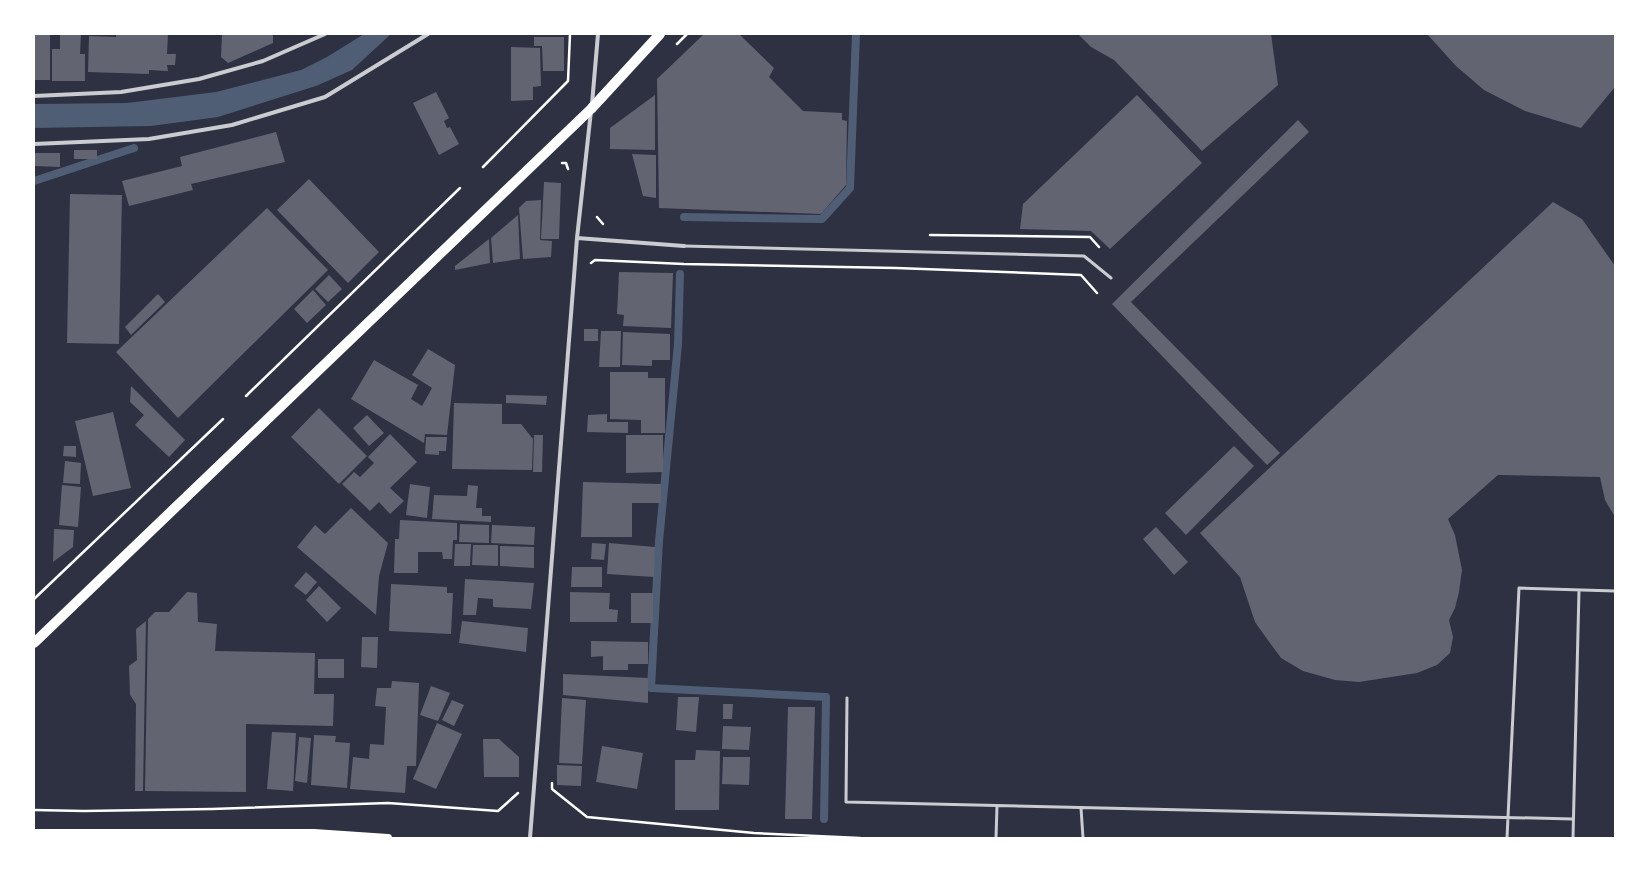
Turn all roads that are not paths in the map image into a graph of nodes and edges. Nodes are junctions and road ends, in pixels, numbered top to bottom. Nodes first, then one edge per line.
1 (325, 34) edge
2 (428, 34) edge
3 (598, 34) edge
4 (660, 34) edge
5 (34, 96) edge
6 (591, 109) junction
7 (34, 144) edge
8 (577, 238) junction
9 (684, 246) joint
10 (1111, 278) dead end
11 (1579, 590) junction
12 (1615, 591) edge
13 (34, 643) edge
14 (847, 698) dead end
15 (997, 806) junction
16 (1081, 808) junction
17 (1508, 818) junction
18 (1573, 819) junction
19 (34, 833) edge
20 (72, 836) edge
21 (388, 838) edge
22 (530, 838) edge
23 (996, 838) edge
24 (1083, 838) edge
25 (1507, 838) edge
26 (1573, 838) edge

1 - 5 street
2 - 7 street
3 - 6 street
4 - 6 main road
6 - 8 street
6 - 13 main road
8 - 9 street
8 - 22 street
9 - 10 lane
11 - 12 lane
11 - 17 lane
11 - 18 lane
14 - 15 lane
15 - 16 lane
15 - 23 lane
16 - 17 lane
16 - 24 lane
17 - 18 lane
17 - 25 lane
18 - 26 lane
19 - 20 main road
20 - 21 main road

